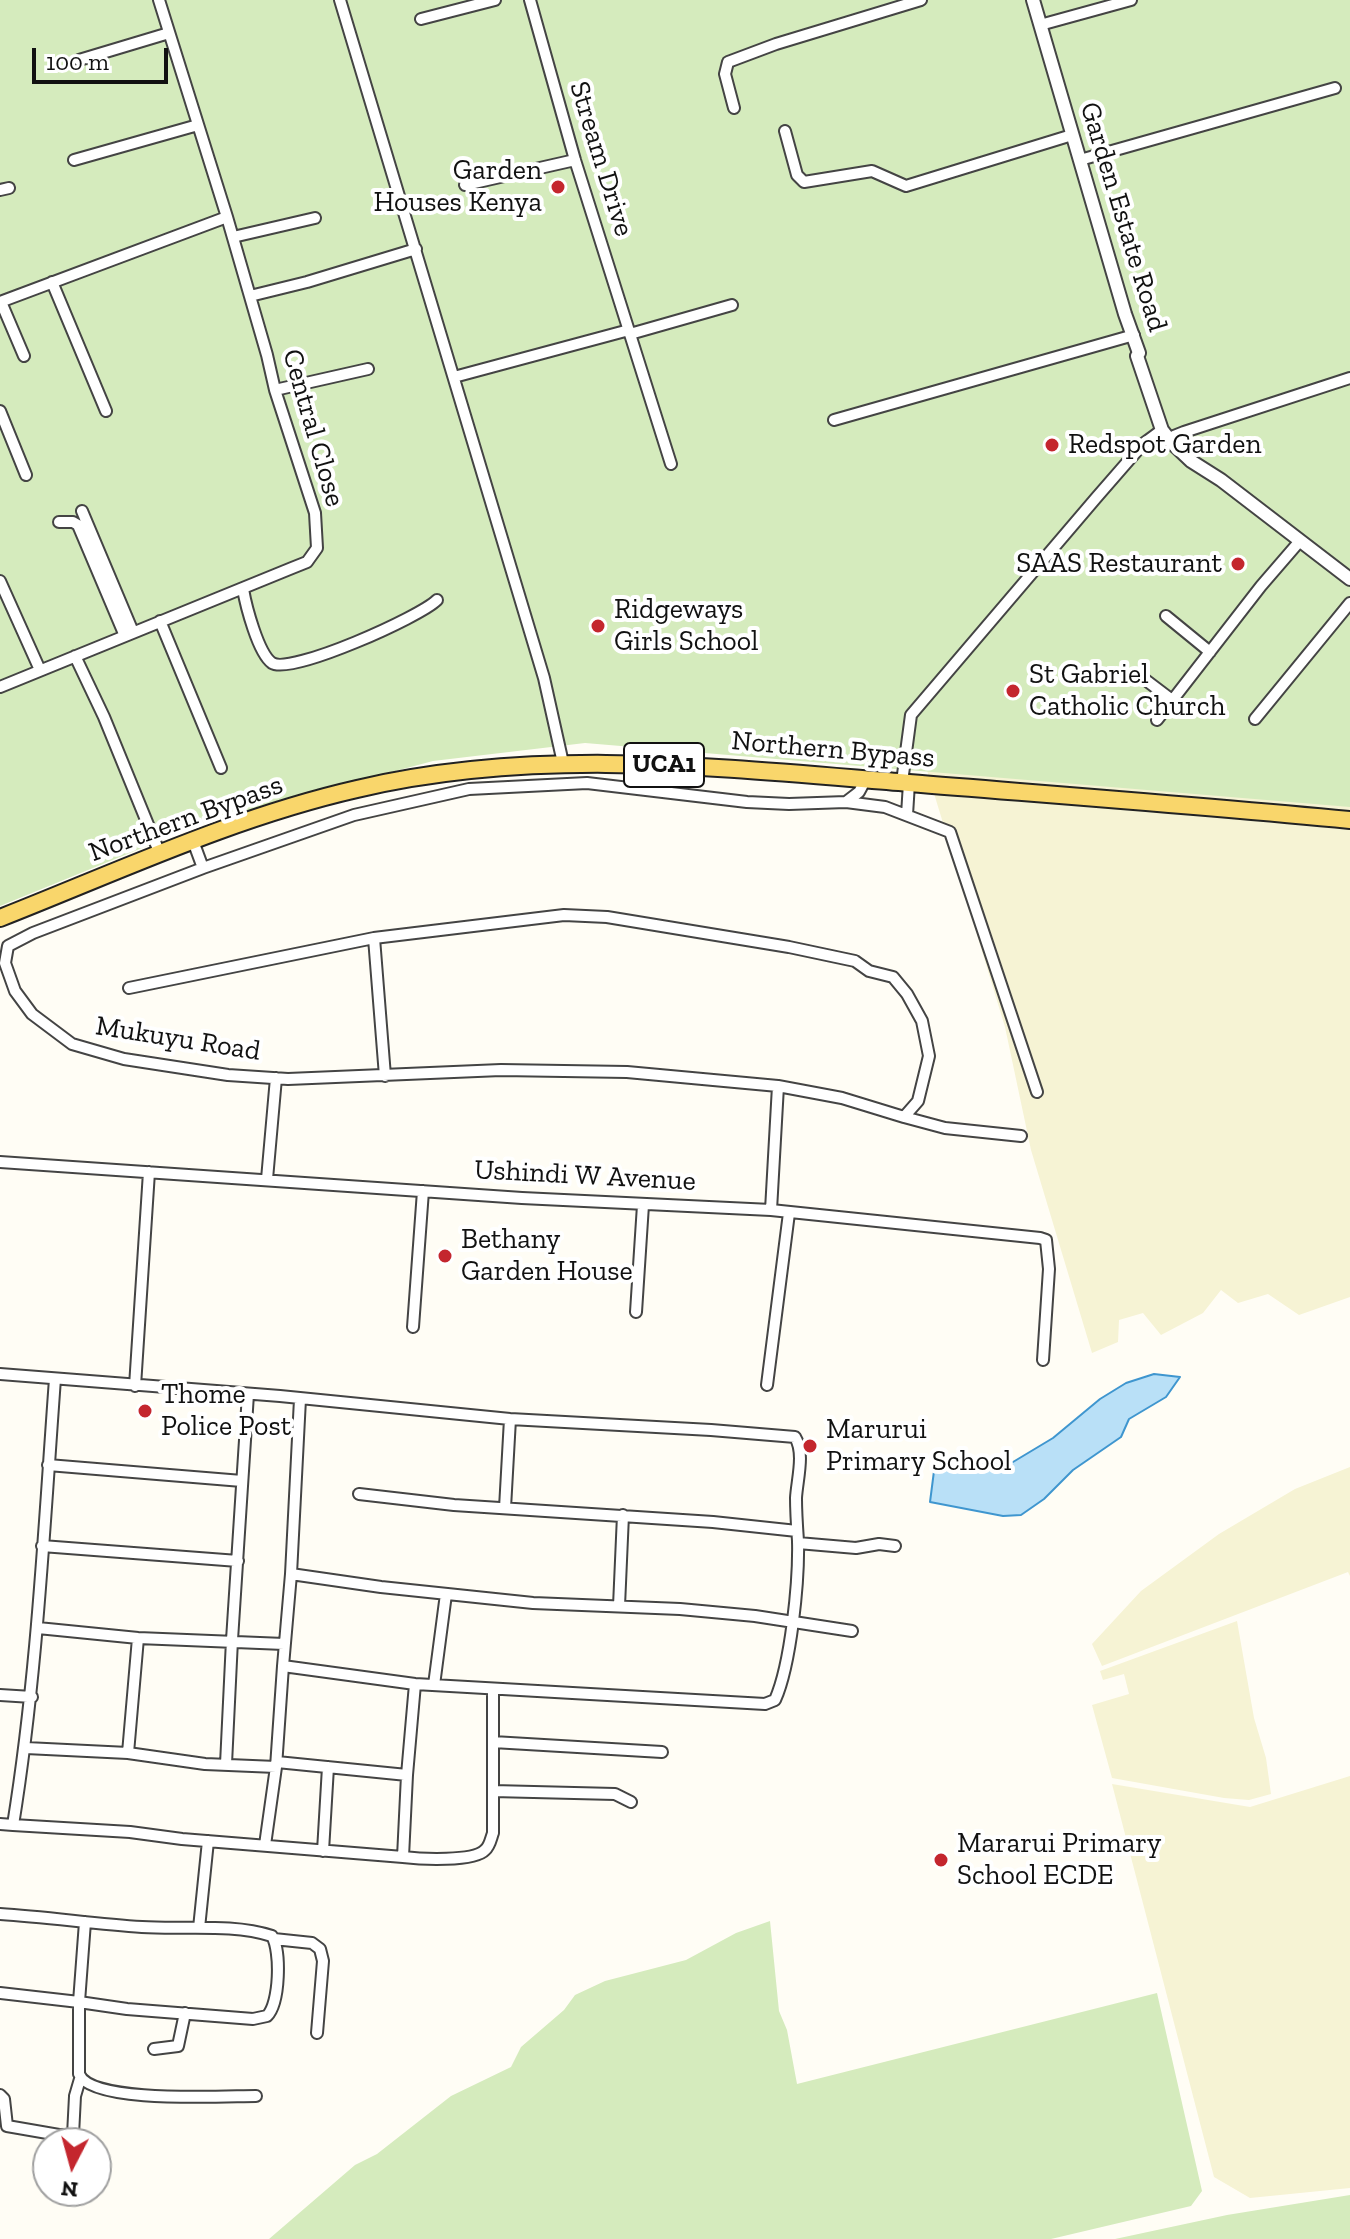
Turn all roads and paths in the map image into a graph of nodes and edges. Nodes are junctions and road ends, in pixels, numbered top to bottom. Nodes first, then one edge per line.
1 (159, 0) edge
2 (340, 0) edge
3 (495, 0) edge
4 (530, 0) edge
5 (921, 0) edge
6 (1033, 0) edge
7 (1131, 0) edge
8 (421, 19) dead end
9 (1040, 25) junction
10 (169, 33) junction
11 (79, 60) dead end
12 (1335, 88) dead end
13 (734, 108) dead end
14 (198, 125) junction
15 (785, 131) dead end
16 (1072, 135) junction
17 (74, 160) dead end
18 (575, 160) junction
19 (1080, 160) junction
20 (465, 185) dead end
21 (227, 217) junction
22 (315, 218) dead end
23 (233, 237) junction
24 (416, 249) junction
25 (52, 282) junction
26 (250, 296) junction
27 (0, 302) edge
28 (732, 305) dead end
29 (630, 332) junction
30 (1134, 335) junction
31 (24, 356) dead end
32 (368, 369) dead end
33 (454, 377) junction
34 (1350, 378) edge
35 (275, 390) junction
36 (0, 411) edge
37 (106, 411) dead end
38 (834, 420) dead end
39 (1162, 430) junction
40 (1172, 443) junction
41 (671, 464) dead end
42 (26, 475) dead end
43 (82, 511) dead end
44 (59, 522) dead end
45 (1299, 542) junction
46 (1350, 579) edge
47 (0, 581) edge
48 (243, 589) junction
49 (437, 600) dead end
50 (1350, 603) edge
51 (1166, 616) dead end
52 (160, 621) junction
53 (129, 634) junction
54 (1210, 652) junction
55 (75, 656) junction
56 (40, 670) junction
57 (1139, 675) dead end
58 (0, 687) edge
59 (1172, 700) junction
60 (1255, 719) dead end
61 (1157, 720) dead end
62 (563, 763) junction
63 (586, 764) junction
64 (221, 768) dead end
65 (866, 779) junction
66 (906, 782) junction
67 (387, 783) junction
68 (587, 783) junction
69 (846, 802) junction
70 (394, 805) junction
71 (907, 815) junction
72 (1350, 820) edge
73 (193, 841) junction
74 (160, 854) junction
75 (203, 868) junction
76 (0, 918) edge
77 (374, 938) junction
78 (129, 988) dead end
79 (385, 1076) junction
80 (276, 1078) junction
81 (778, 1086) junction
82 (1037, 1092) dead end
83 (904, 1117) junction
84 (1021, 1136) dead end
85 (0, 1162) edge
86 (149, 1172) junction
87 (267, 1179) junction
88 (423, 1191) junction
89 (643, 1205) junction
90 (771, 1210) junction
91 (789, 1213) junction
92 (636, 1312) dead end
93 (413, 1327) dead end
94 (1043, 1360) dead end
95 (0, 1374) edge
96 (55, 1379) junction
97 (767, 1385) dead end
98 (135, 1386) junction
99 (248, 1394) junction
100 (300, 1399) junction
101 (510, 1419) junction
102 (48, 1465) junction
103 (242, 1481) junction
104 (359, 1494) dead end
105 (505, 1508) junction
106 (623, 1515) junction
107 (797, 1531) junction
108 (798, 1543) junction
109 (42, 1546) junction
110 (895, 1546) dead end
111 (238, 1561) junction
112 (291, 1574) junction
113 (446, 1594) junction
114 (619, 1606) junction
115 (792, 1623) junction
116 (38, 1628) junction
117 (852, 1631) dead end
118 (138, 1638) junction
119 (232, 1640) junction
120 (284, 1644) junction
121 (283, 1666) junction
122 (415, 1684) junction
123 (434, 1685) junction
124 (493, 1689) junction
125 (0, 1695) edge
126 (32, 1697) junction
127 (493, 1742) junction
128 (26, 1748) junction
129 (662, 1752) dead end
130 (128, 1753) junction
131 (226, 1764) junction
132 (276, 1765) junction
133 (328, 1767) junction
134 (407, 1775) junction
135 (493, 1791) junction
136 (631, 1802) dead end
137 (0, 1824) edge
138 (13, 1825) junction
139 (208, 1841) junction
140 (265, 1845) junction
141 (323, 1851) junction
142 (403, 1857) junction
143 (0, 1914) edge
144 (85, 1922) junction
145 (199, 1928) junction
146 (274, 1939) junction
147 (0, 1993) edge
148 (79, 2002) junction
149 (185, 2013) junction
150 (317, 2033) dead end
151 (154, 2049) dead end
152 (80, 2079) junction
153 (0, 2095) edge
154 (256, 2096) dead end

1 - 10 street, Central Close
2 - 24 street
3 - 8 street
4 - 18 street, Stream Drive
5 - 13 street
6 - 9 street, Garden Estate Road
7 - 9 street
9 - 16 street, Garden Estate Road
10 - 11 street
10 - 14 street, Central Close
12 - 19 street
14 - 17 street
14 - 21 street, Central Close
15 - 16 street
16 - 19 street, Garden Estate Road
18 - 20 street
18 - 29 street, Stream Drive
19 - 30 street, Garden Estate Road
21 - 23 street, Central Close
21 - 25 street
22 - 23 street
23 - 26 street, Central Close
24 - 26 street
24 - 33 street
25 - 27 street
25 - 37 street
26 - 35 street, Central Close
27 - 31 street
28 - 29 street
29 - 33 street
29 - 41 street, Stream Drive
30 - 38 street
30 - 39 street, Garden Estate Road
32 - 35 street
33 - 62 street
34 - 40 street
35 - 48 street, Central Close
36 - 42 street
39 - 40 street, Garden Estate Road
39 - 66 street
40 - 45 street, Garden Estate Road
43 - 53 street
44 - 53 street
45 - 46 street, Garden Estate Road
45 - 54 street
47 - 56 street
48 - 49 street
48 - 52 street, Central Close
50 - 60 street
51 - 54 street
52 - 53 street, Central Close
52 - 64 street
53 - 55 street, Central Close
54 - 59 street
55 - 56 street, Central Close
55 - 74 street
56 - 58 street, Central Close
57 - 59 street
59 - 61 street
62 - 63 main road, Northern Bypass / UCA1
62 - 67 main road, Northern Bypass / UCA1
63 - 65 main road, Northern Bypass / UCA1
63 - 68 street
65 - 66 main road, Northern Bypass / UCA1
65 - 69 street
66 - 71 street
66 - 72 main road, Northern Bypass / UCA1
67 - 70 street
67 - 73 main road, Northern Bypass / UCA1
68 - 69 street, Mukuyu Road
68 - 70 street, Mukuyu Road
69 - 71 street, Mukuyu Road
70 - 75 street, Mukuyu Road
71 - 82 street, Mukuyu Road
73 - 74 main road, Northern Bypass / UCA1
73 - 75 street
74 - 76 main road, Northern Bypass / UCA1
75 - 80 street, Mukuyu Road
77 - 78 street
77 - 79 street
77 - 83 street
79 - 80 street, Mukuyu Road
79 - 81 street, Mukuyu Road
80 - 87 street
81 - 83 street, Mukuyu Road
81 - 90 street
83 - 84 street, Mukuyu Road
85 - 86 street, Ushindi W Avenue
86 - 87 street, Ushindi W Avenue
86 - 98 street
87 - 88 street, Ushindi W Avenue
88 - 89 street, Ushindi W Avenue
88 - 93 street
89 - 90 street, Ushindi W Avenue
89 - 92 street
90 - 91 street, Ushindi W Avenue
91 - 94 street, Ushindi W Avenue
91 - 97 street
95 - 96 street
96 - 98 street
96 - 102 street
98 - 99 street
99 - 100 street
99 - 103 street
100 - 101 street
100 - 112 street
101 - 105 street
101 - 107 street
102 - 103 street
102 - 109 street
103 - 111 street
104 - 105 street
105 - 106 street
106 - 107 street
106 - 114 street
107 - 108 street
108 - 110 street
108 - 115 street
109 - 111 street
109 - 116 street
111 - 119 street
112 - 113 street
112 - 120 street
113 - 114 street
113 - 123 street
114 - 115 street
115 - 117 street
115 - 124 street
116 - 118 street
116 - 126 street
118 - 119 street
118 - 130 street
119 - 120 street
119 - 131 street
120 - 121 street
121 - 122 street
121 - 132 street
122 - 123 street
122 - 134 street
123 - 124 street
124 - 127 street
125 - 126 street
126 - 128 street
127 - 129 street
127 - 135 street
128 - 130 street
128 - 138 street
130 - 131 street
131 - 132 street
132 - 133 street
132 - 140 street
133 - 134 street
133 - 141 street
134 - 142 street
135 - 136 street
135 - 142 street
137 - 138 street
138 - 139 street
139 - 140 street
139 - 145 street
140 - 141 street
141 - 142 street
143 - 144 street
144 - 145 street
144 - 148 street
145 - 146 street
146 - 149 street
146 - 150 street
147 - 148 street
148 - 149 street
148 - 152 street
149 - 151 street
152 - 153 street
152 - 154 street

